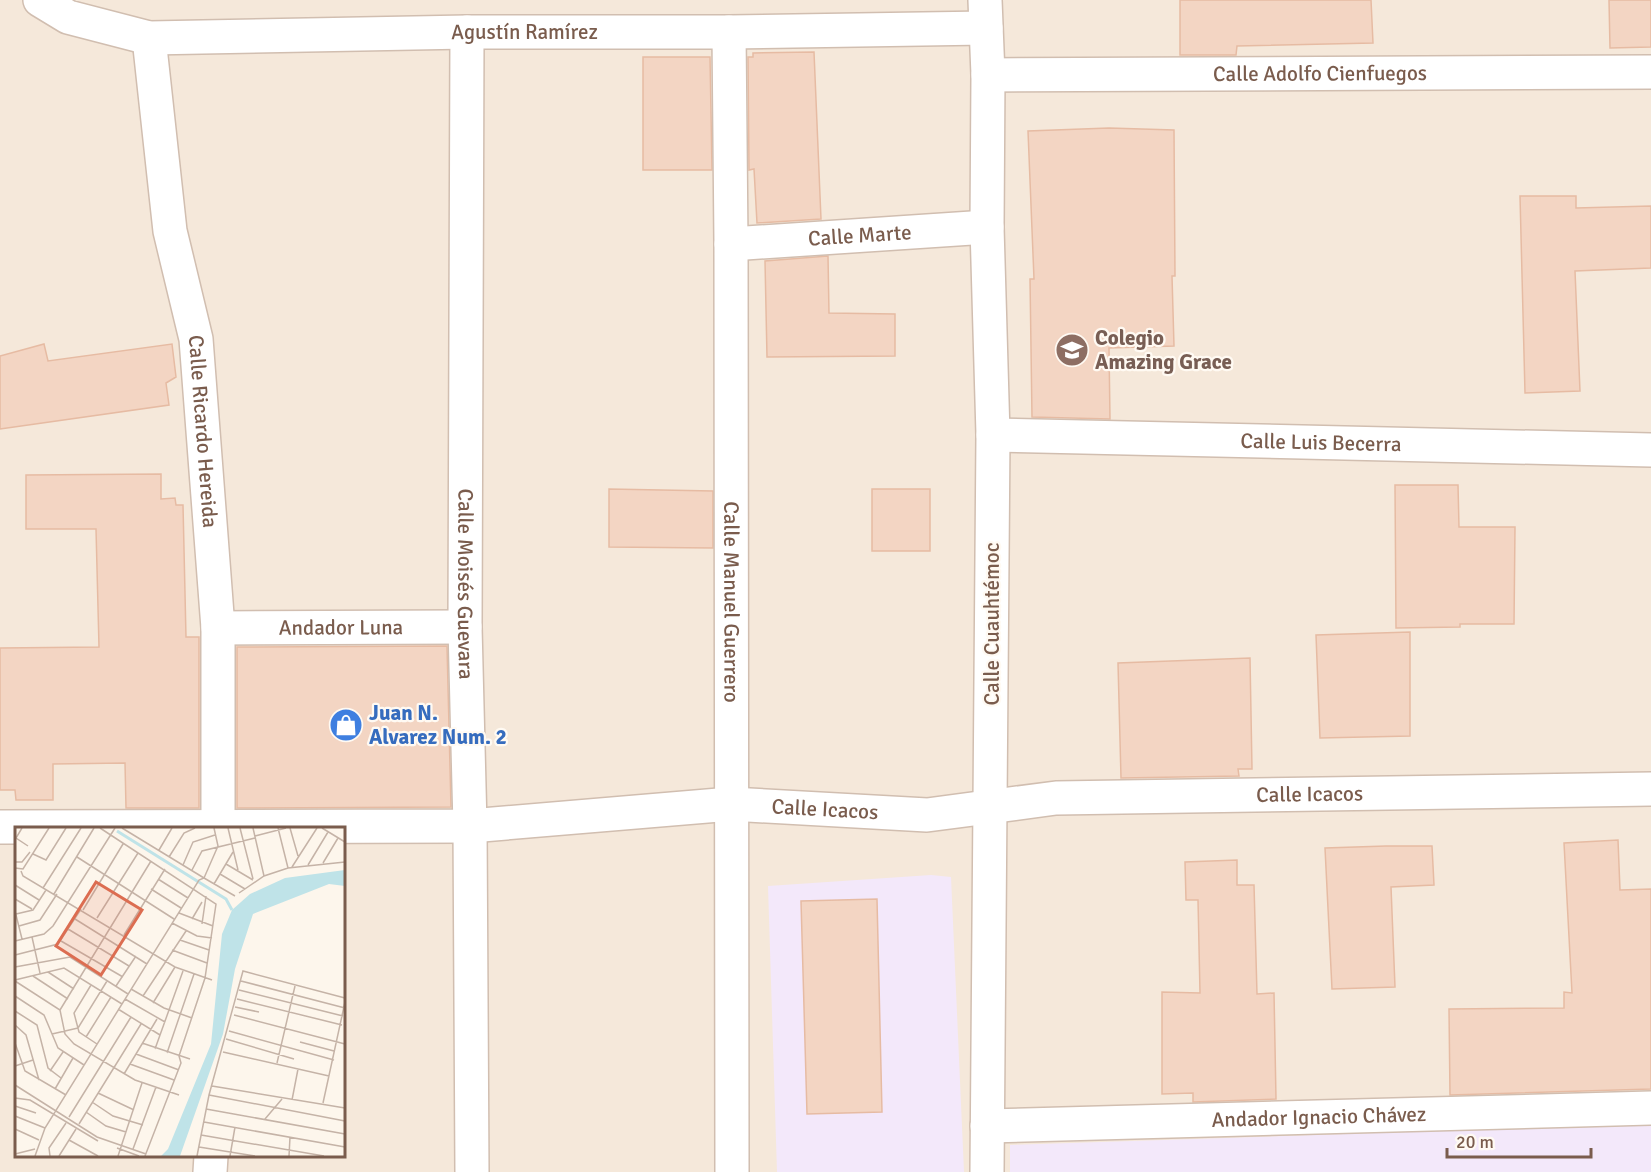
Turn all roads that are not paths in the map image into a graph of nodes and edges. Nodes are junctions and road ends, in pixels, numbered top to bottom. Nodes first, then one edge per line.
1 (40, 0) edge
2 (985, 14) edge
3 (467, 32) junction
4 (729, 32) junction
5 (149, 38) junction
6 (1651, 72) edge
7 (988, 75) junction
8 (987, 227) junction
9 (731, 244) junction
10 (993, 435) junction
11 (1651, 450) edge
12 (465, 627) junction
13 (218, 628) junction
14 (1651, 789) edge
15 (731, 804) junction
16 (991, 808) junction
17 (470, 826) junction
18 (0, 827) edge
19 (15, 827) edge
20 (218, 827) edge
21 (344, 827) edge
22 (1651, 1108) edge
23 (987, 1126) junction
24 (211, 1157) edge
25 (210, 1172) edge
26 (472, 1172) edge
27 (732, 1172) edge
28 (987, 1172) edge

1 - 5 street, Agustín Ramírez
2 - 4 street, Agustín Ramírez
2 - 7 street, Calle Cuauhtémoc
3 - 4 street, Agustín Ramírez
3 - 5 street, Agustín Ramírez
3 - 12 street, Calle Moisés Guevara
4 - 9 street, Calle Manuel Guerrero
5 - 13 street, Calle Ricardo Hereida
6 - 7 street, Calle Adolfo Cienfuegos
7 - 8 street, Calle Cuauhtémoc
8 - 9 street, Calle Marte
8 - 10 street, Calle Cuauhtémoc
9 - 15 street, Calle Manuel Guerrero
10 - 11 street, Calle Luis Becerra
10 - 16 street, Calle Cuauhtémoc
12 - 13 street, Andador Luna
12 - 17 street, Calle Moisés Guevara
13 - 20 street, Calle Ricardo Hereida
14 - 16 street, Calle Icacos
15 - 16 street, Calle Icacos
15 - 17 street, Calle Icacos
15 - 27 street, Calle Manuel Guerrero
16 - 23 street, Calle Cuauhtémoc
17 - 21 street, Calle Icacos
17 - 26 street, Calle Moisés Guevara
18 - 19 street, Calle Icacos
22 - 23 street, Andador Ignacio Chávez
23 - 28 street, Calle Cuauhtémoc
24 - 25 street

